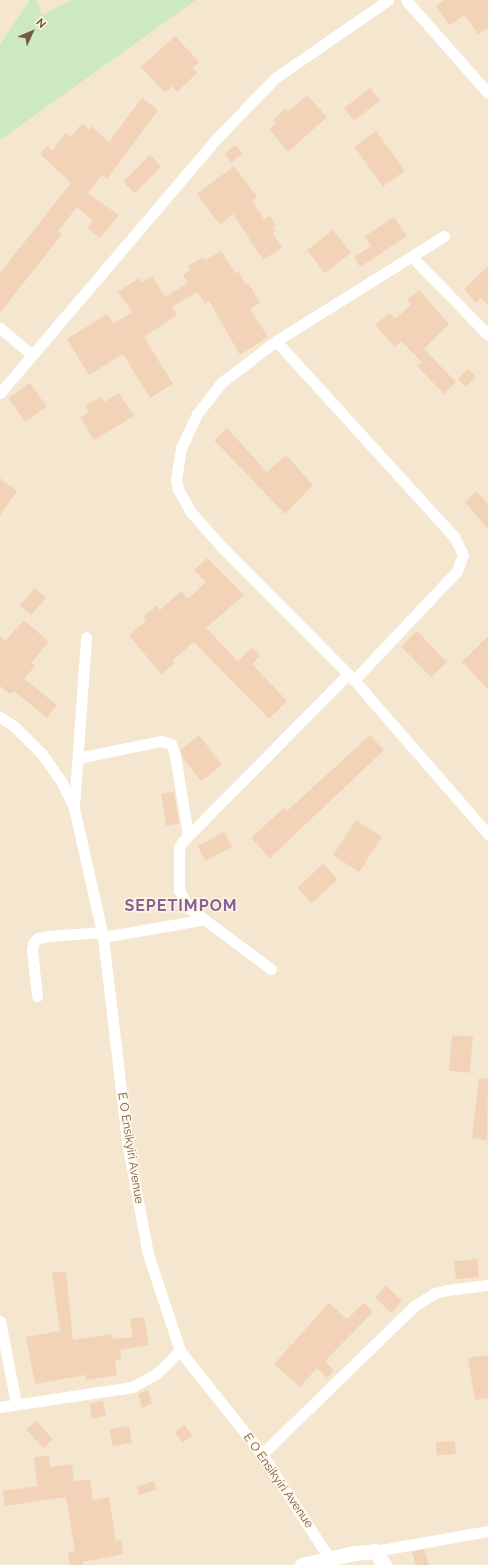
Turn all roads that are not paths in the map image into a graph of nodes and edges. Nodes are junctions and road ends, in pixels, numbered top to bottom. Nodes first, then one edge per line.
1 (388, 0) edge
2 (406, 0) edge
3 (488, 93) edge
4 (444, 236) dead end
5 (412, 257) junction
6 (0, 328) edge
7 (488, 335) edge
8 (276, 341) junction
9 (32, 355) junction
10 (0, 394) edge
11 (86, 637) dead end
12 (351, 677) junction
13 (0, 717) edge
14 (78, 758) junction
15 (74, 808) junction
16 (486, 829) edge
17 (188, 835) junction
18 (201, 920) junction
19 (103, 934) junction
20 (271, 969) dead end
21 (37, 996) dead end
22 (488, 1285) edge
23 (0, 1321) edge
24 (180, 1351) junction
25 (16, 1403) junction
26 (0, 1407) edge
27 (262, 1454) junction
28 (488, 1531) edge
29 (375, 1551) junction
30 (329, 1558) junction
31 (302, 1565) edge
32 (384, 1565) edge

1 - 9 street
2 - 3 street
4 - 5 street
5 - 7 street
5 - 8 street
6 - 9 street
8 - 12 street
8 - 12 street
9 - 10 street
11 - 14 street
12 - 16 street
12 - 17 street
13 - 15 street, E O Ensikyiri Avenue
14 - 15 street
14 - 17 street
15 - 19 street, E O Ensikyiri Avenue
17 - 18 street
18 - 19 street
18 - 20 street
19 - 21 street
19 - 24 street, E O Ensikyiri Avenue
22 - 27 street
23 - 25 street
24 - 25 street
24 - 27 street, E O Ensikyiri Avenue
25 - 26 street
27 - 30 street, E O Ensikyiri Avenue
28 - 29 street
29 - 30 street
29 - 32 street
30 - 31 street

